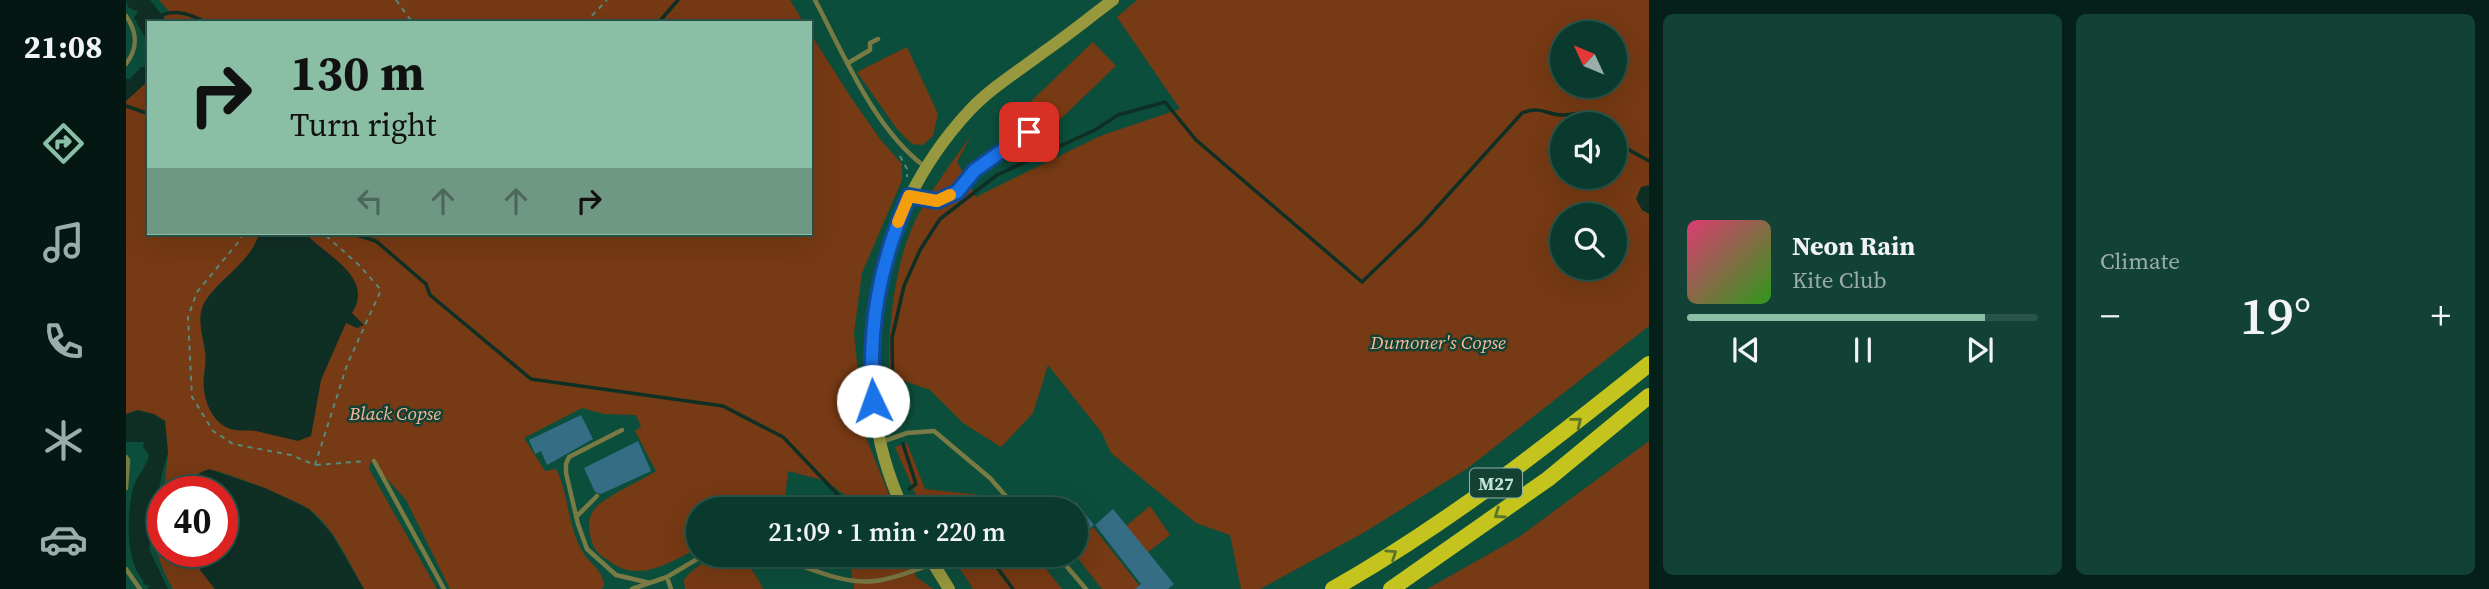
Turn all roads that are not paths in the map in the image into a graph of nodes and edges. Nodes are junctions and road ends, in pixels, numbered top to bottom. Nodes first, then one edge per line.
1 (815, 0) edge
2 (1113, 0) edge
3 (126, 16) edge
4 (878, 39) dead end
5 (848, 63) junction
6 (126, 64) edge
7 (1029, 132) dead end
8 (925, 166) junction
9 (909, 196) junction
10 (1649, 364) edge
11 (1649, 396) edge
12 (622, 430) dead end
13 (880, 442) junction
14 (126, 457) edge
15 (374, 461) road end
16 (126, 488) edge
17 (597, 496) dead end
18 (898, 497) edge
19 (1007, 497) edge
20 (576, 517) junction
21 (686, 566) edge
22 (805, 567) edge
23 (915, 567) edge
24 (936, 567) edge
25 (1067, 567) edge
26 (126, 569) edge
27 (667, 577) junction
28 (650, 583) junction
29 (140, 589) edge
30 (444, 589) edge
31 (632, 589) edge
32 (671, 589) edge
33 (949, 589) edge
34 (1086, 589) edge
35 (1334, 589) edge
36 (1391, 589) edge

1 - 5 lane
2 - 8 street
3 - 6 lane
4 - 5 lane
5 - 8 lane
7 - 9 lane
8 - 9 street
9 - 13 street
35 -> 10 highway, M27
11 -> 36 highway, M27
12 - 20 lane
13 - 18 street
13 - 19 lane
14 - 16 lane
15 - 30 lane
17 - 20 lane
20 - 28 lane
21 - 27 lane
22 - 23 lane
24 - 33 street
25 - 34 lane
26 - 29 lane
27 - 28 lane
27 - 32 lane
28 - 31 lane

